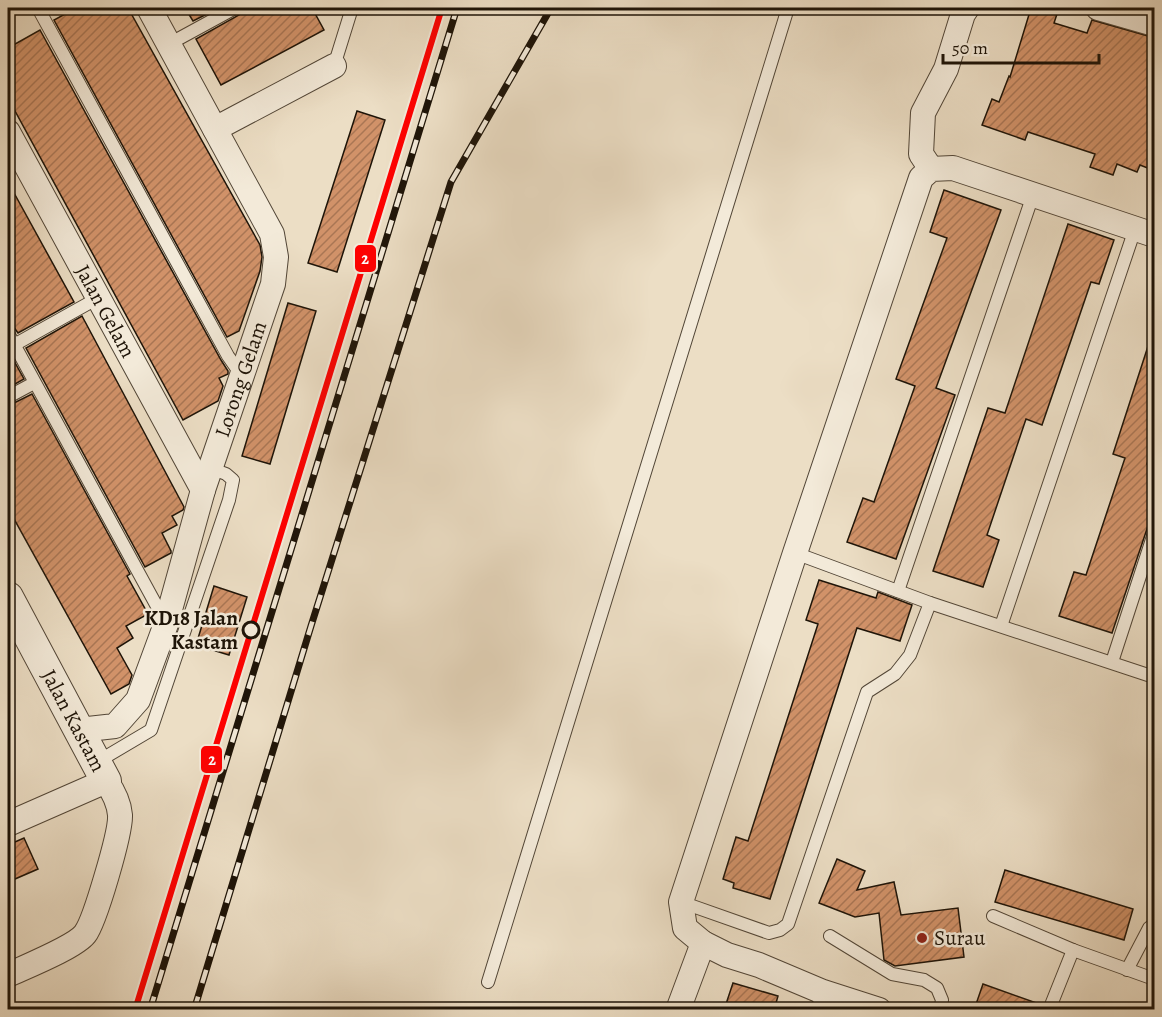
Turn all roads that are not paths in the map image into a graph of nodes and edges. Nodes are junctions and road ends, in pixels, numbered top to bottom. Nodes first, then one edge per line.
1 (38, 8) edge
2 (149, 8) edge
3 (235, 8) edge
4 (352, 8) edge
5 (788, 8) edge
6 (967, 8) edge
7 (1098, 8) edge
8 (1155, 24) edge
9 (169, 44) junction
10 (334, 66) joint
11 (215, 129) junction
12 (8, 132) edge
13 (932, 169) junction
14 (1033, 195) junction
15 (1145, 232) edge
16 (98, 298) junction
17 (11, 339) edge
18 (242, 375) junction
19 (34, 382) junction
20 (8, 397) edge
21 (207, 479) junction
22 (1155, 533) edge
23 (795, 553) junction
24 (898, 591) junction
25 (8, 599) edge
26 (930, 603) junction
27 (166, 624) junction
28 (1001, 626) junction
29 (1112, 662) junction
30 (1155, 677) edge
31 (79, 730) junction
32 (101, 772) junction
33 (8, 824) edge
34 (681, 902) junction
35 (993, 916) dead end
36 (1155, 924) edge
37 (830, 936) dead end
38 (703, 942) junction
39 (1073, 950) junction
40 (1127, 970) junction
41 (8, 975) edge
42 (1155, 979) edge
43 (488, 982) dead end
44 (820, 1001) edge
45 (678, 1010) edge
46 (879, 1010) edge
47 (940, 1010) edge
48 (1049, 1010) edge

1 - 18 lane
2 - 9 street, Lorong Gelam
3 - 9 lane
4 - 10 lane
5 - 43 lane
6 - 13 street
7 - 8 street
9 - 11 street, Lorong Gelam
10 - 11 street
11 - 18 street, Lorong Gelam
12 - 16 street, Jalan Gelam
13 - 14 street
13 - 23 street
14 - 15 street
14 - 24 lane
15 - 28 lane
16 - 17 lane
16 - 21 street, Jalan Gelam
17 - 19 lane
18 - 21 street, Lorong Gelam
19 - 20 lane
19 - 27 lane
21 - 27 street, Lorong Gelam
21 - 32 lane
22 - 29 lane
23 - 24 lane
23 - 34 street
24 - 26 lane
25 - 31 street, Jalan Kastam
26 - 28 lane
26 - 34 lane
27 - 31 street, Lorong Gelam
28 - 29 lane
29 - 30 lane
31 - 32 street, Jalan Kastam
32 - 33 street, Jalan Kastam
32 - 41 street
34 - 38 street
35 - 39 lane
36 - 40 lane
37 - 47 lane
38 - 44 street
38 - 45 street
39 - 40 lane
39 - 48 lane
40 - 42 lane
44 - 46 street

